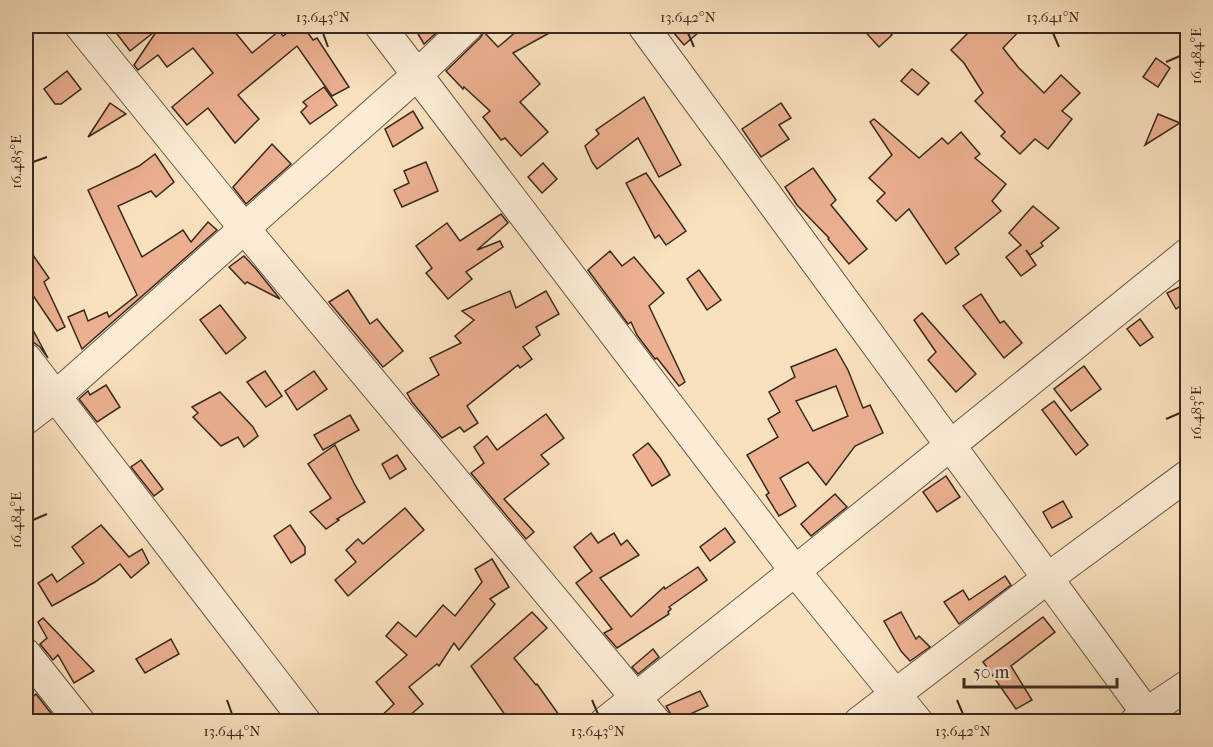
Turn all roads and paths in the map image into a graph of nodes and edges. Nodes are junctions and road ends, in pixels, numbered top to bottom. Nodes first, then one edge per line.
1 (80, 26) edge
2 (380, 26) edge
3 (468, 26) edge
4 (643, 26) edge
5 (418, 74) junction
6 (244, 228) junction
7 (1188, 253) edge
8 (26, 358) edge
9 (56, 396) junction
10 (26, 419) edge
11 (950, 445) junction
12 (1188, 475) edge
13 (795, 571) junction
14 (1048, 578) junction
15 (26, 654) edge
16 (1188, 685) edge
17 (895, 693) junction
18 (635, 696) junction
19 (1145, 719) edge
20 (80, 722) edge
21 (306, 722) edge
22 (604, 722) edge
23 (656, 722) edge
24 (859, 722) edge
25 (918, 722) edge

1 - 6 street
2 - 5 street
3 - 5 street
4 - 11 street
5 - 6 street
5 - 13 street
6 - 9 street
6 - 18 street
7 - 11 street
8 - 9 street
9 - 10 street
9 - 21 street
11 - 13 street
11 - 14 street
12 - 14 street
13 - 17 street
13 - 18 street
14 - 17 street
14 - 19 street
15 - 20 street
16 - 19 street
17 - 24 street
17 - 25 street
18 - 22 street
18 - 23 street

